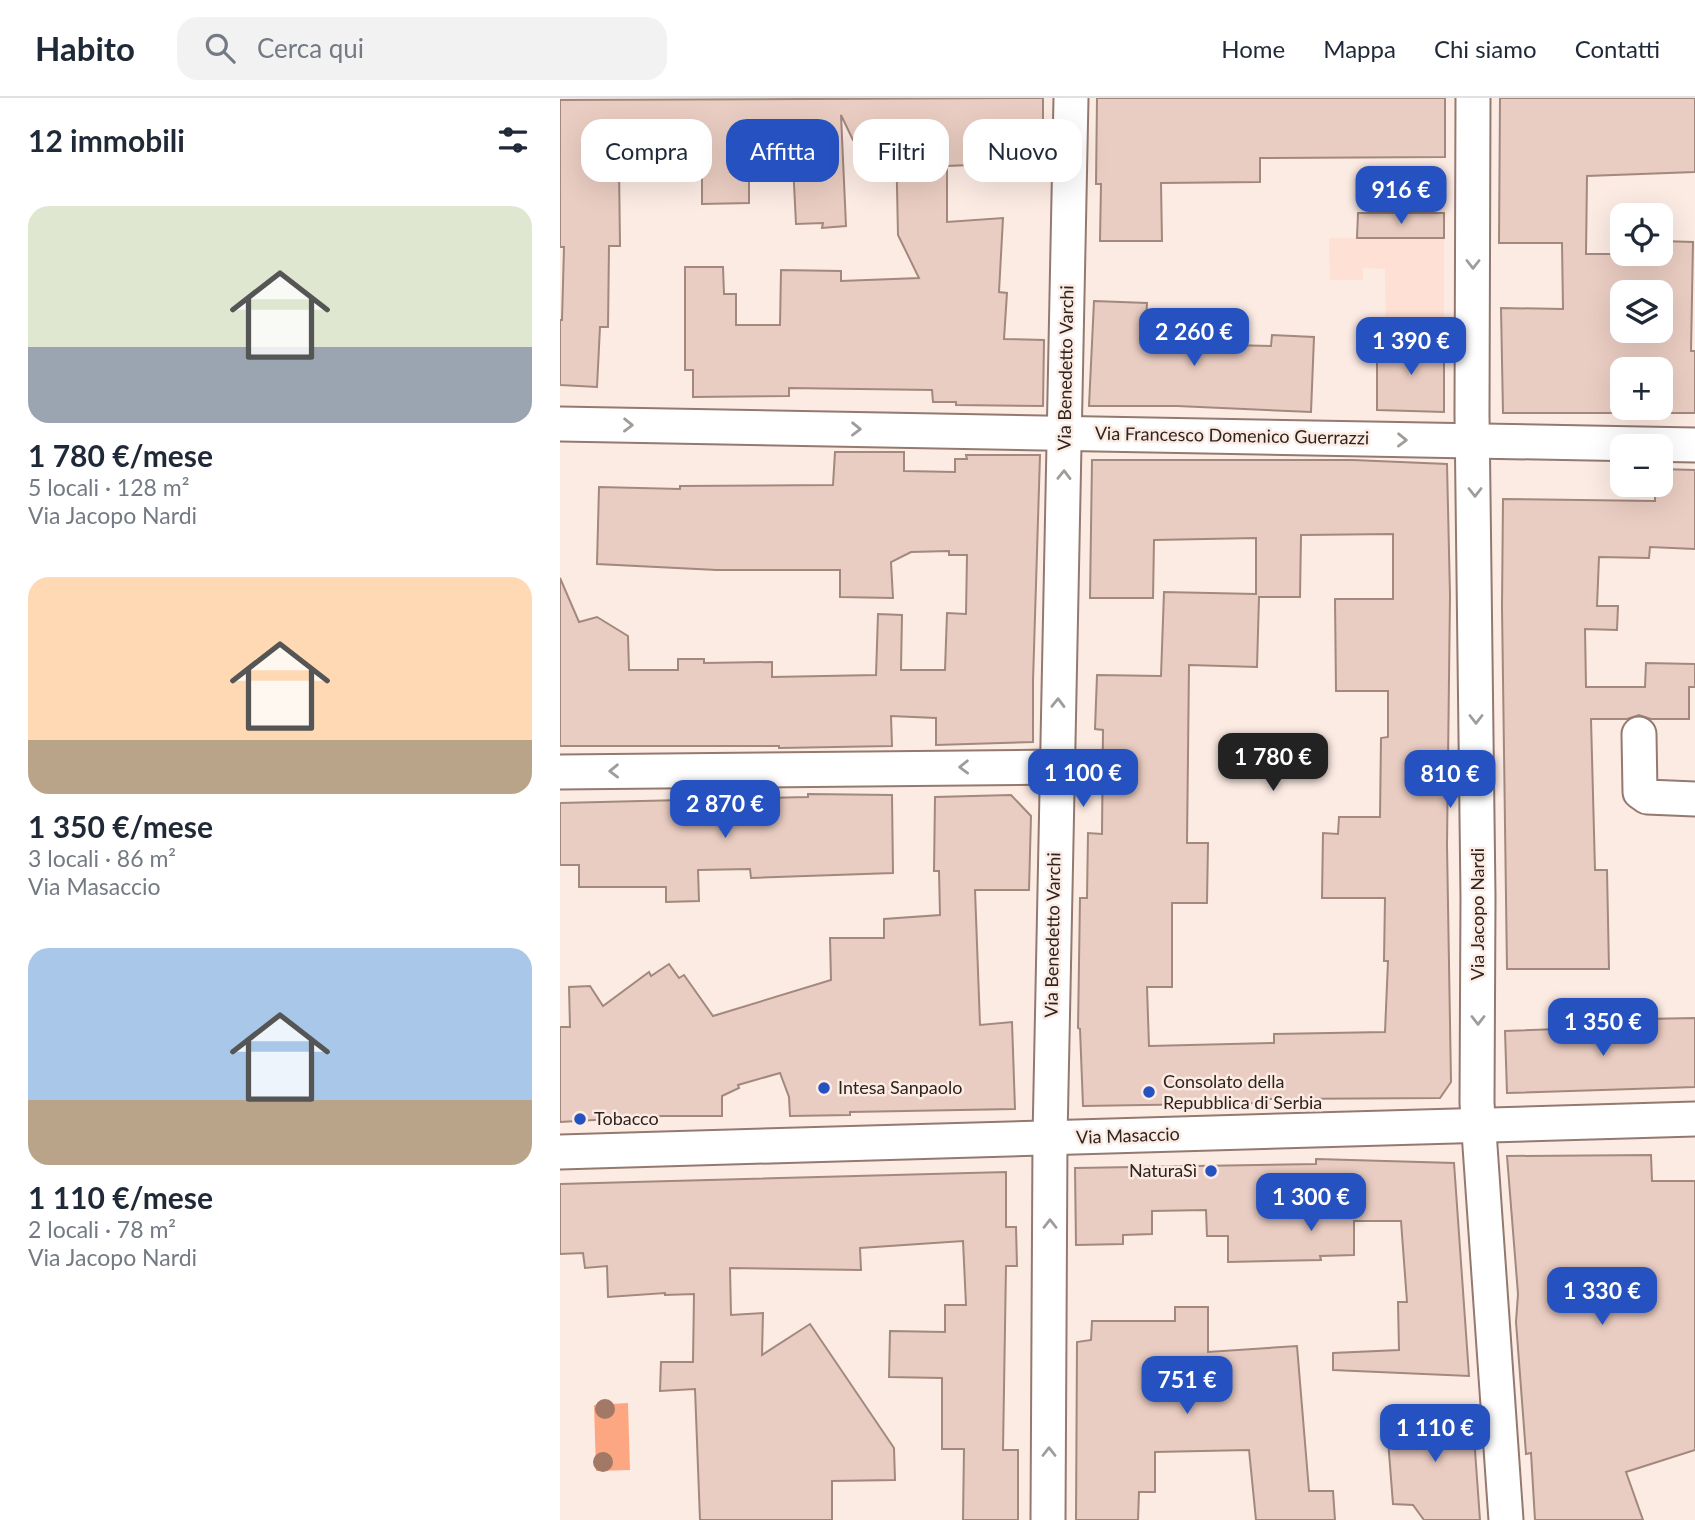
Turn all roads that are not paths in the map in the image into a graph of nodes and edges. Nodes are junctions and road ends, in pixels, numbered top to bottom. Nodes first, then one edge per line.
1 (1071, 98) edge
2 (1473, 98) edge
3 (560, 424) edge
4 (1065, 433) junction
5 (1474, 441) junction
6 (1695, 445) edge
7 (1639, 734) dead end
8 (1056, 767) junction
9 (560, 772) edge
10 (1695, 799) edge
11 (1695, 1119) edge
12 (1479, 1126) junction
13 (1050, 1138) junction
14 (560, 1152) edge
15 (1048, 1520) edge
16 (1506, 1520) edge

1 - 4 street, Via Benedetto Varchi
2 -> 5 street, Via Jacopo Nardi
3 -> 4 street, Via Francesco Domenico Guerrazzi
4 -> 5 street, Via Francesco Domenico Guerrazzi
8 -> 4 street, Via Benedetto Varchi
5 - 6 street, Via Francesco Domenico Guerrazzi
5 -> 12 street, Via Jacopo Nardi
7 - 10 street
8 -> 9 street
8 - 13 street, Via Benedetto Varchi
11 - 12 street, Via Masaccio
12 - 13 street, Via Masaccio
12 - 16 street, Via Jacopo Nardi
13 - 14 street, Via Masaccio
15 -> 13 street, Via Benedetto Varchi

